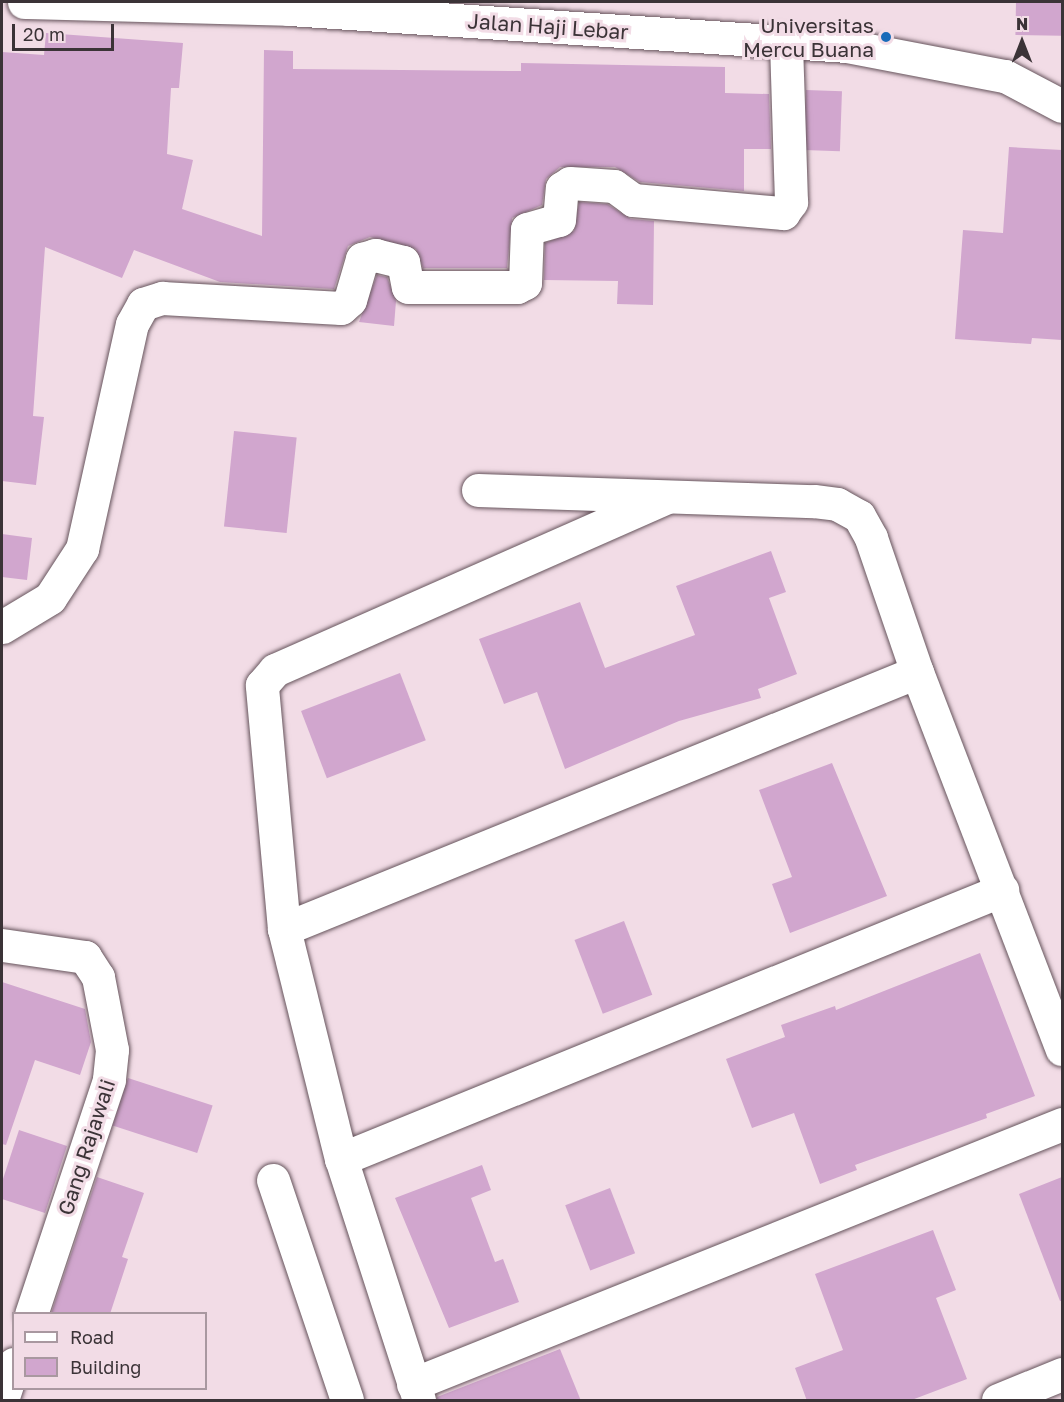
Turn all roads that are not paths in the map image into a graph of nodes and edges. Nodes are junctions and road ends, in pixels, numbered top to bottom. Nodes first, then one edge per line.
1 (24, 2) edge
2 (786, 42) junction
3 (1062, 106) edge
4 (478, 490) dead end
5 (665, 498) junction
6 (2, 627) edge
7 (917, 672) junction
8 (1002, 890) junction
9 (284, 929) junction
10 (2, 945) edge
11 (1062, 1049) edge
12 (1062, 1124) edge
13 (341, 1159) junction
14 (273, 1180) dead end
15 (32, 1312) edge
16 (12, 1370) edge
17 (1062, 1374) edge
18 (416, 1392) edge
19 (2, 1400) edge
20 (347, 1401) edge
21 (998, 1401) edge

1 - 2 street, Jalan Haji Lebar
2 - 3 street, Jalan Haji Lebar
2 - 6 street
4 - 5 street
5 - 7 street
5 - 9 street
7 - 8 street
7 - 9 street
8 - 11 street
8 - 13 street
9 - 13 street
10 - 15 street, Gang Rajawali
12 - 18 street
13 - 18 street
14 - 20 street
16 - 19 street
17 - 21 street

